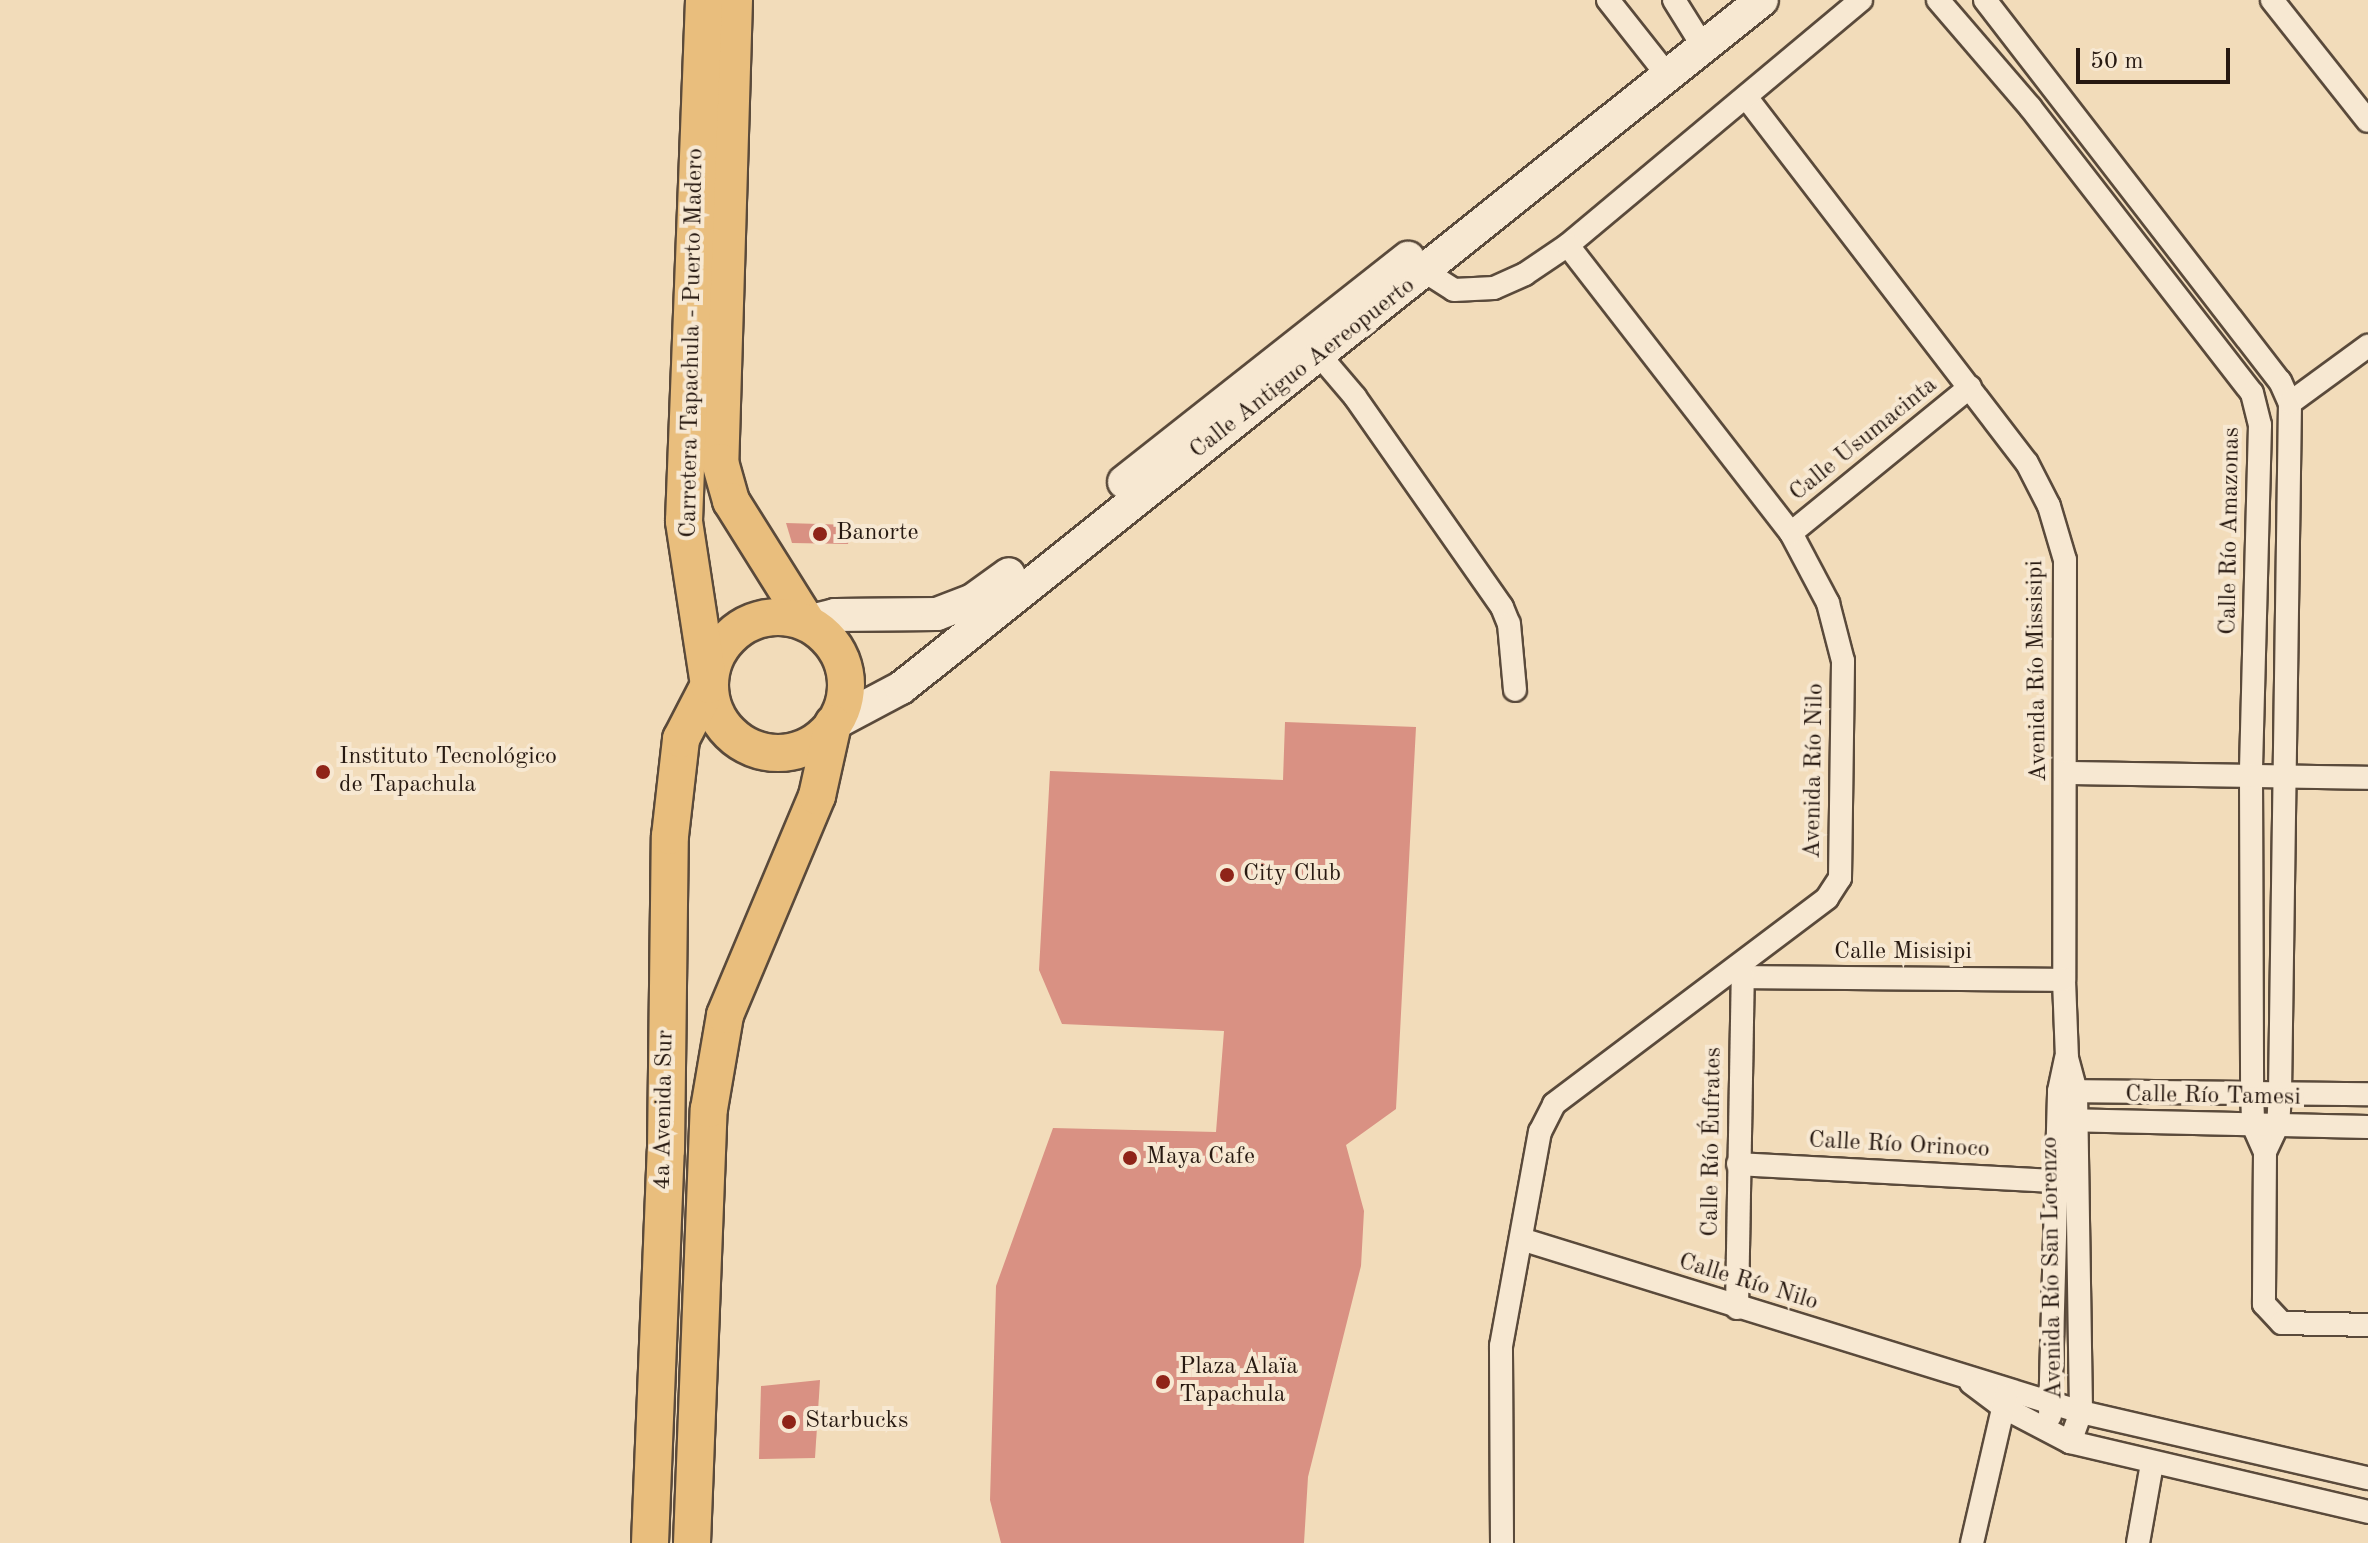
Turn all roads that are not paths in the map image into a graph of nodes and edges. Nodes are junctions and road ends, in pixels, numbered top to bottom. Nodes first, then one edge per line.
1 (704, 0) edge
2 (734, 0) edge
3 (1608, 0) edge
4 (1674, 0) edge
5 (1728, 0) edge
6 (1762, 0) edge
7 (1861, 0) edge
8 (1938, 0) edge
9 (1985, 0) edge
10 (2272, 0) edge
11 (1697, 40) junction
12 (1661, 68) junction
13 (1746, 97) junction
14 (2368, 121) edge
15 (1568, 245) junction
16 (1416, 266) junction
17 (2368, 346) edge
18 (1321, 357) junction
19 (1970, 387) junction
20 (2290, 403) junction
21 (1791, 533) junction
22 (807, 622) junction
23 (709, 685) junction
24 (1515, 690) dead end
25 (833, 724) junction
26 (2066, 773) junction
27 (2251, 776) junction
28 (2284, 778) junction
29 (2368, 778) edge
30 (1738, 972) junction
31 (2064, 980) junction
32 (2068, 1091) junction
33 (2252, 1091) junction
34 (2280, 1091) junction
35 (2368, 1094) edge
36 (2068, 1120) junction
37 (2278, 1124) junction
38 (2253, 1125) junction
39 (2368, 1127) edge
40 (2265, 1152) junction
41 (1738, 1164) junction
42 (2057, 1181) junction
43 (1521, 1239) junction
44 (1737, 1308) junction
45 (2368, 1325) edge
46 (2005, 1398) junction
47 (2051, 1403) junction
48 (2081, 1412) junction
49 (2048, 1432) junction
50 (2070, 1442) junction
51 (2152, 1464) junction
52 (2368, 1478) edge
53 (2368, 1512) edge
54 (650, 1543) edge
55 (692, 1543) edge
56 (1502, 1543) edge
57 (1972, 1543) edge
58 (2138, 1543) edge

1 - 23 main road, Carretera Tapachula - Puerto Madero
2 - 22 main road, Carretera Tapachula - Puerto Madero
3 - 12 street
4 - 11 street
5 - 11 main road, Calle Antiguo Aereopuerto
6 - 11 main road, Calle Antiguo Aereopuerto
7 - 13 street
8 - 27 street, Calle Río Amazonas
9 - 20 street
10 - 14 street
11 - 12 main road, Calle Antiguo Aereopuerto
12 - 16 main road, Calle Antiguo Aereopuerto
13 - 15 street
13 - 19 street, Avenida Río Missisipi
15 - 16 street
15 - 21 street, Avenida Río Nilo
16 - 18 main road, Calle Antiguo Aereopuerto
16 - 22 main road, Calle Antiguo Aereopuerto
17 - 20 street
18 - 24 street
18 - 25 main road, Calle Antiguo Aereopuerto
19 - 21 street, Calle Usumacinta
19 - 26 street, Avenida Río Missisipi
20 - 28 street
21 - 30 street, Avenida Río Nilo
22 - 23 main road
22 - 25 main road
23 - 25 main road
23 - 54 main road, 4a Avenida Sur
25 - 55 main road, 4a Avenida Sur
26 - 27 street
26 - 31 street, Avenida Río Missisipi
27 - 28 street
27 - 33 street, Calle Río Amazonas
28 - 29 street
28 - 34 street
30 - 31 street, Calle Misisipi
30 - 41 street, Calle Río Éufrates
30 - 43 street, Avenida Río Nilo
31 - 32 street, Avenida Río Missisipi
32 - 33 street, Calle Río Tamesi
32 - 36 street, Avenida Río San Lorenzo
33 - 34 street, Calle Río Tamesi
33 - 38 street, Calle Río Amazonas
34 - 35 street, Calle Río Tamesi
34 - 37 street
36 - 38 street, Calle Río Tamesi
36 - 42 street, Avenida Río San Lorenzo
36 - 48 street, Avenida Río San Lorenzo
37 - 38 street, Calle Río Tamesi
37 - 39 street, Calle Río Tamesi
37 - 40 street
38 - 40 street
40 - 45 street
41 - 42 street, Calle Río Orinoco
41 - 44 street, Calle Río Éufrates
42 - 47 street, Avenida Río San Lorenzo
43 - 44 street, Calle Río Nilo
43 - 56 street, Avenida Río Nilo
44 - 46 street, Calle Río Nilo
46 - 47 street, Calle Río Nilo
46 - 49 street, Calle Río Nilo
46 - 57 street
47 - 48 street, Calle Río Nilo
47 - 49 street, Avenida Río San Lorenzo
48 - 50 street, Avenida Río San Lorenzo
48 - 52 street, Calle Río Nilo
49 - 50 street, Calle Río Nilo
50 - 51 street, Calle Río Nilo
51 - 53 street, Calle Río Nilo
51 - 58 street

